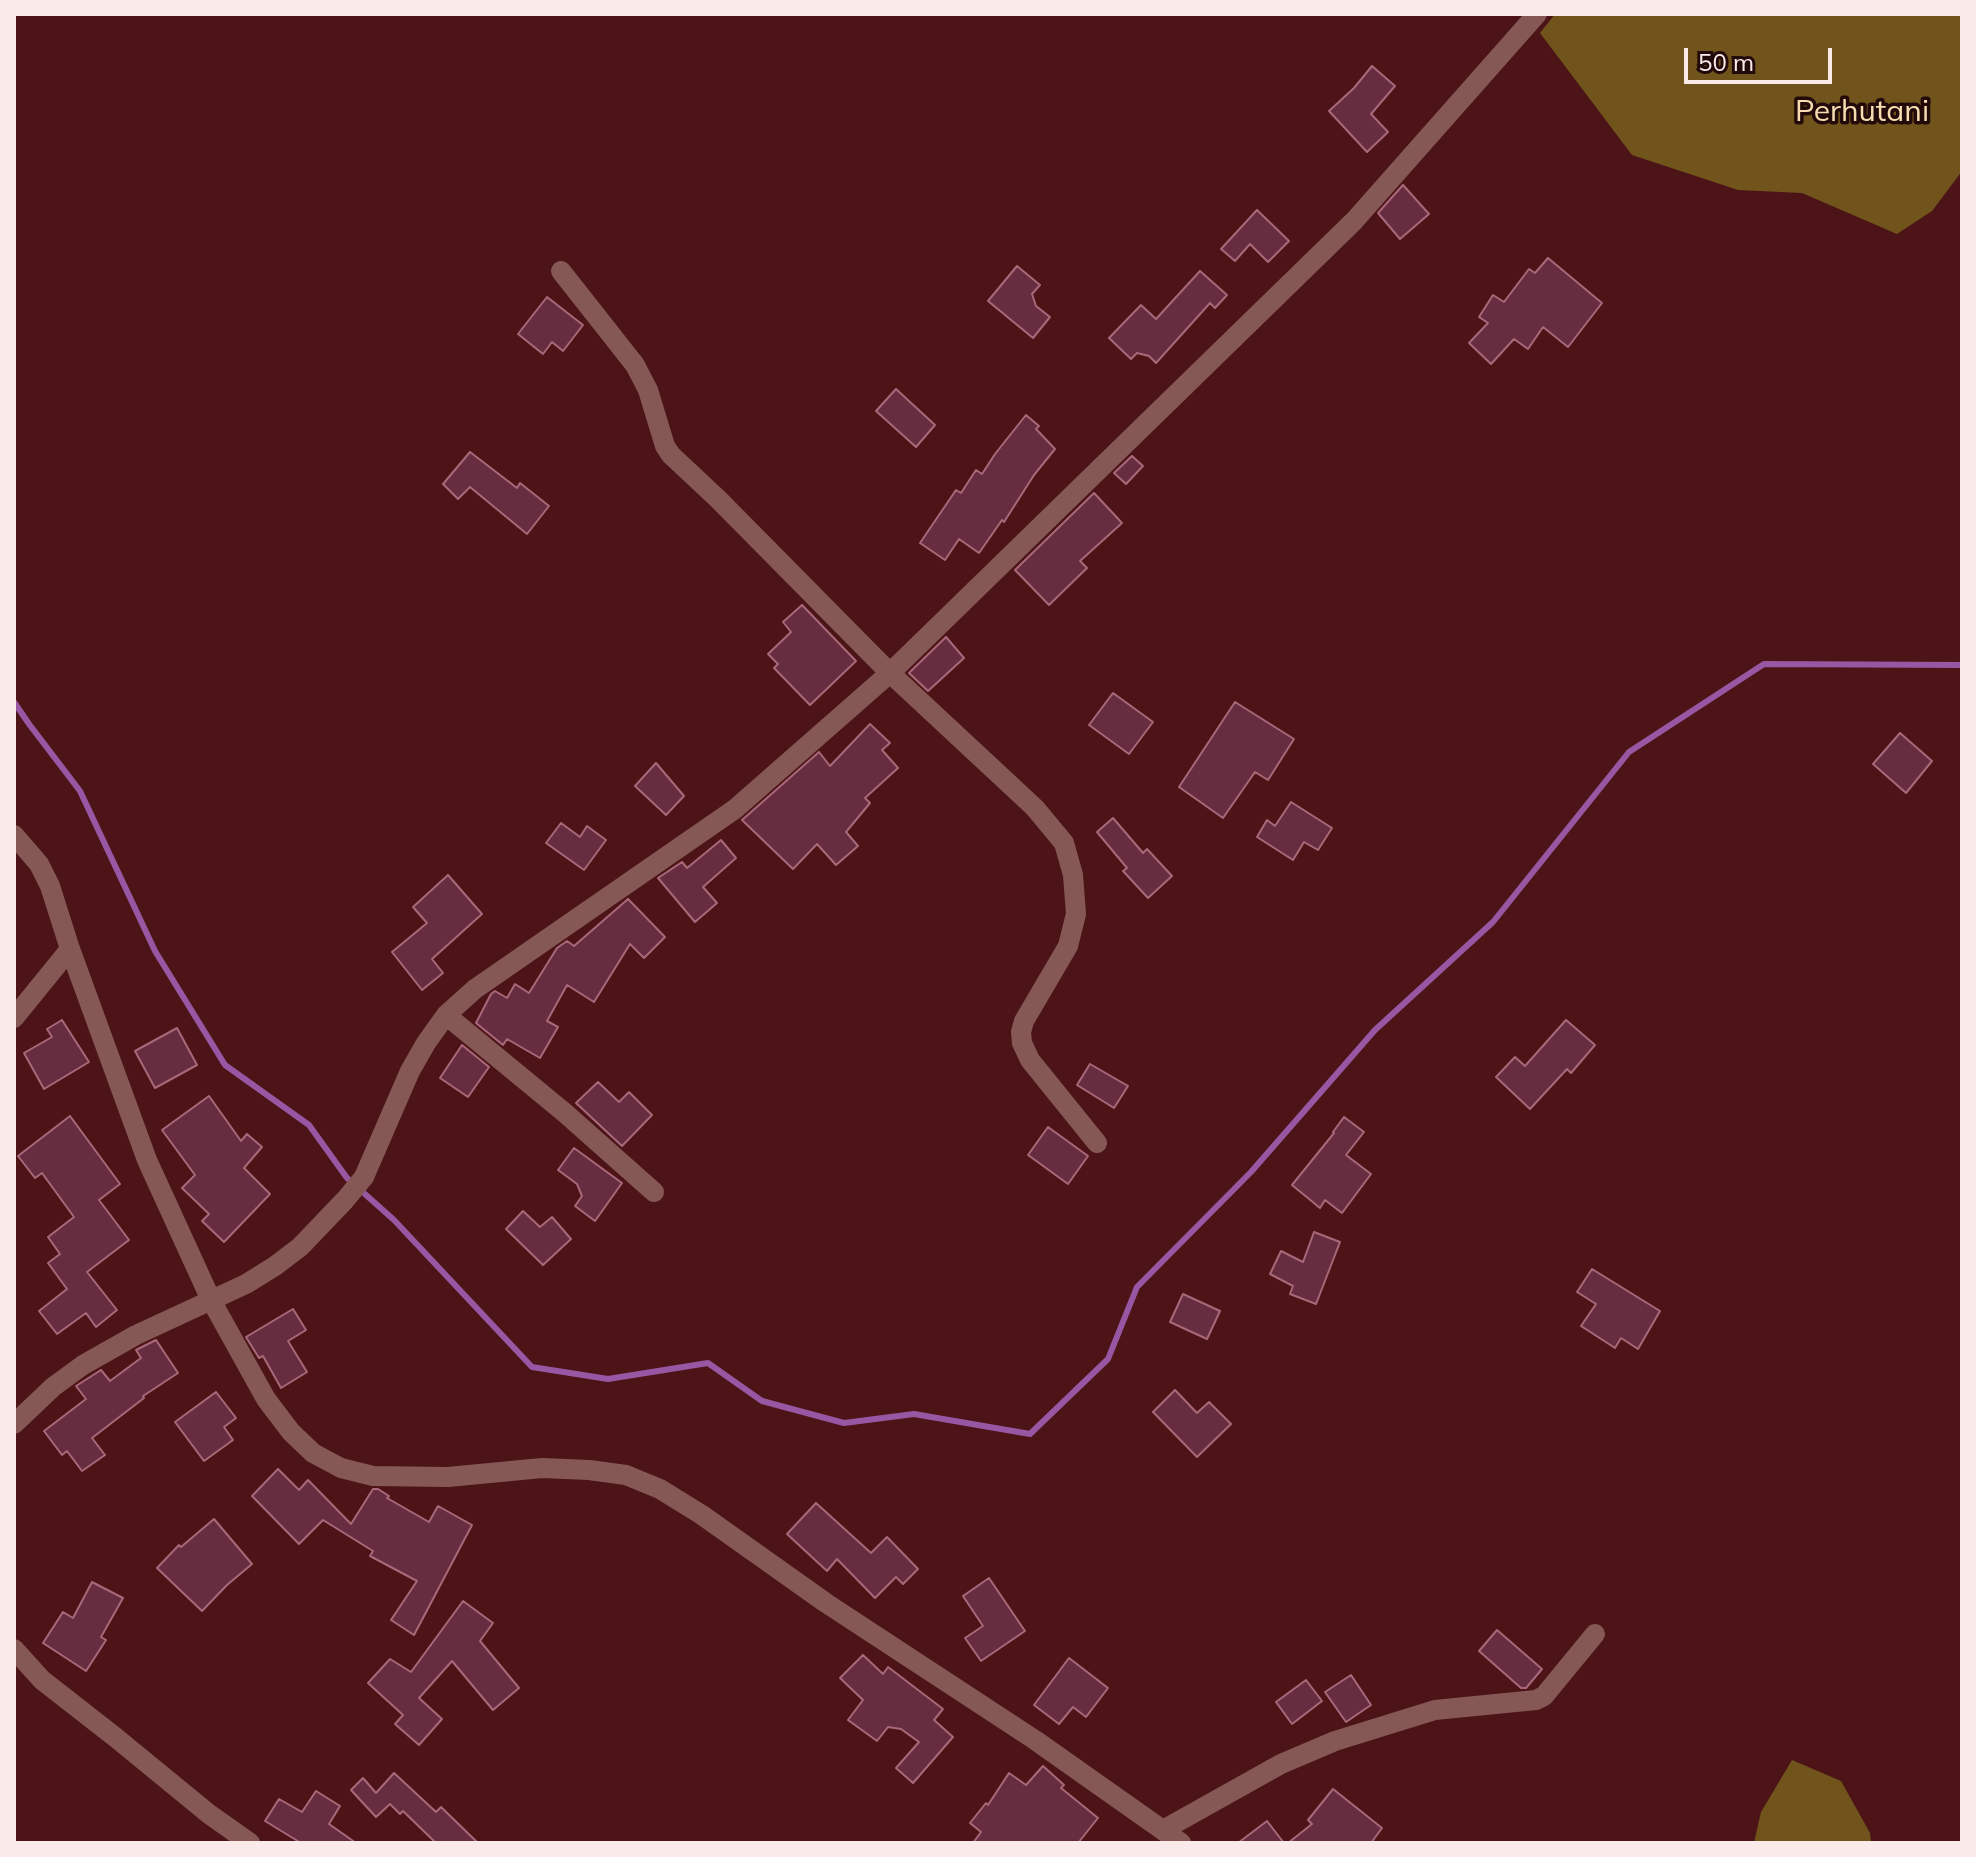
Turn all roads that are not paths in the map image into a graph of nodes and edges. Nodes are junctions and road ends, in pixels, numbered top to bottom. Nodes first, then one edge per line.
1 (1537, 14) edge
2 (561, 271) dead end
3 (890, 673) junction
4 (14, 835) edge
5 (70, 949) junction
6 (446, 1015) junction
7 (14, 1018) edge
8 (1097, 1143) dead end
9 (654, 1192) dead end
10 (211, 1300) junction
11 (14, 1424) edge
12 (1595, 1634) dead end
13 (14, 1649) edge
14 (1163, 1830) junction
15 (250, 1843) edge
16 (1181, 1843) edge

1 - 3 street
2 - 3 street
3 - 6 street
3 - 8 street
4 - 5 street
5 - 7 street
5 - 10 street
6 - 9 street
6 - 10 street
10 - 11 street
10 - 14 street
12 - 14 street
13 - 15 street
14 - 16 street

